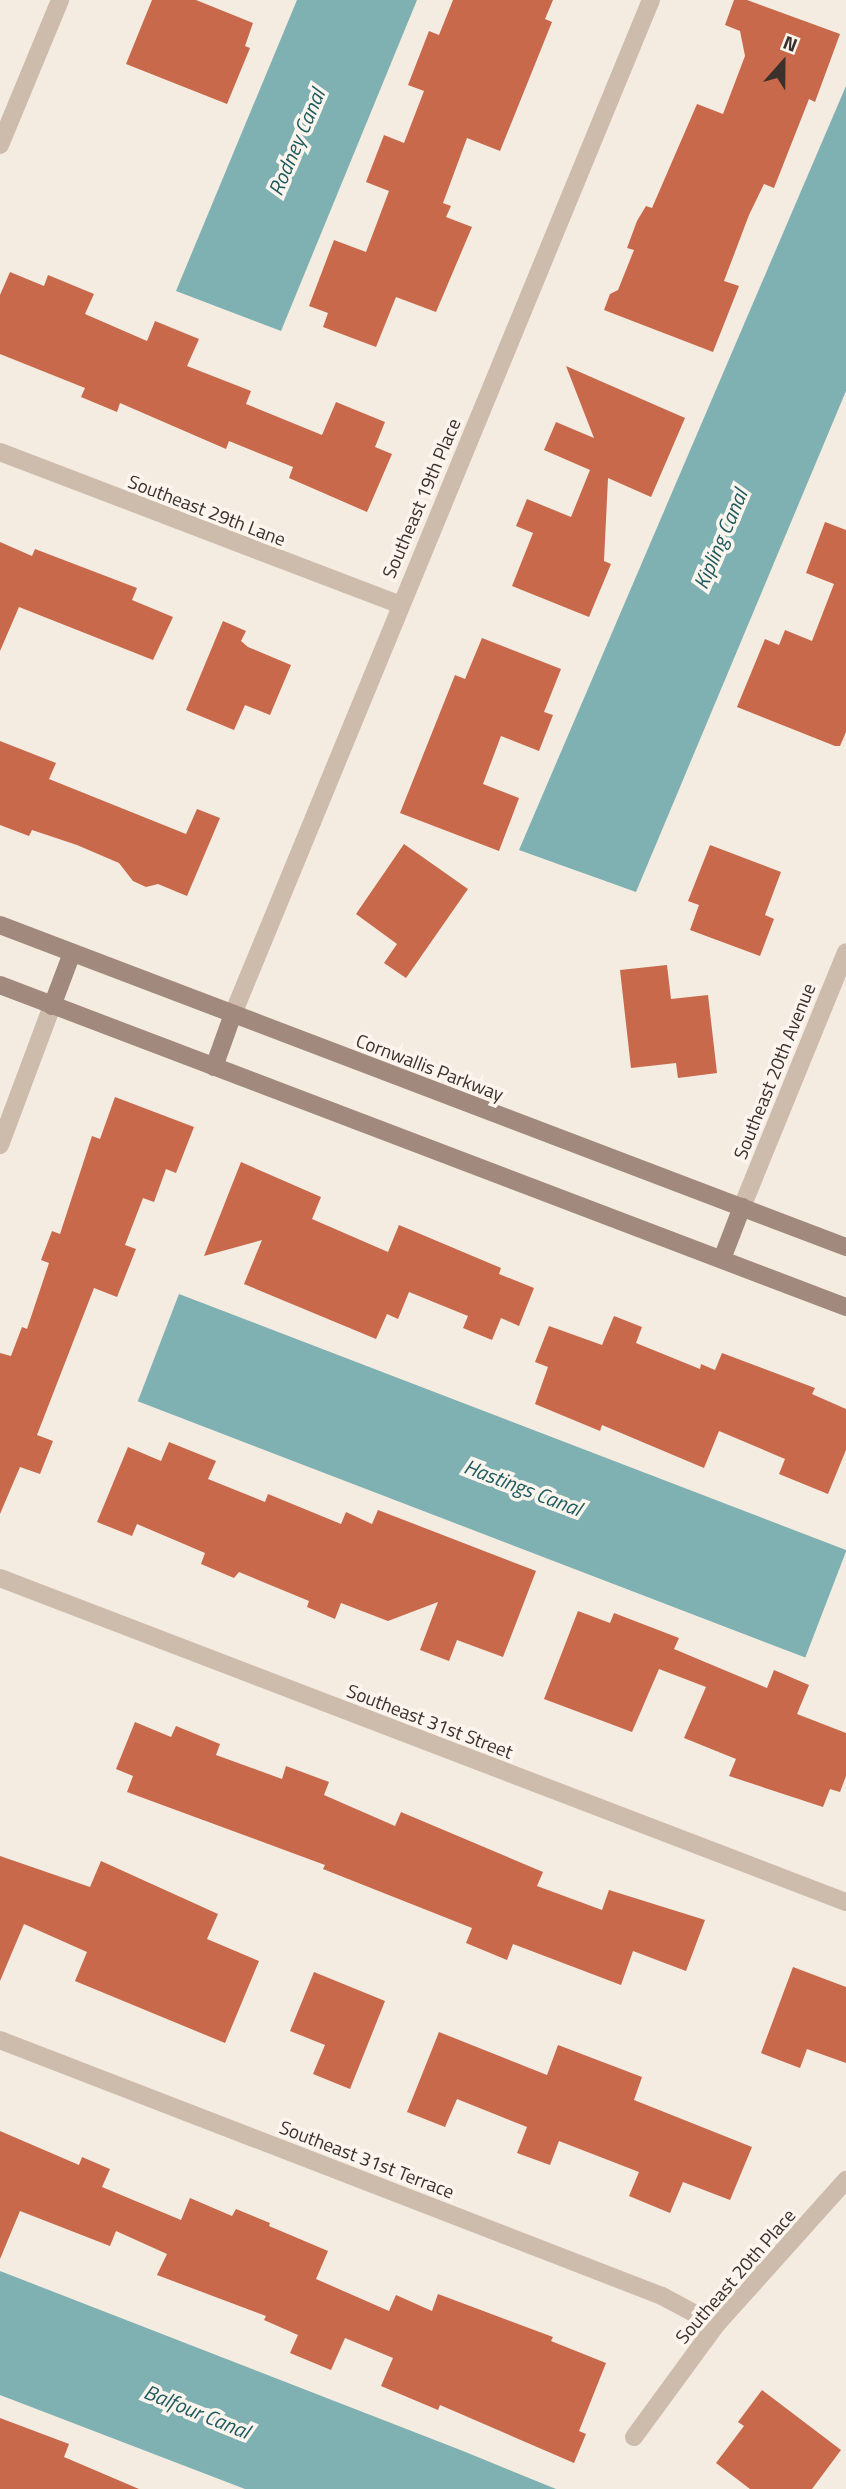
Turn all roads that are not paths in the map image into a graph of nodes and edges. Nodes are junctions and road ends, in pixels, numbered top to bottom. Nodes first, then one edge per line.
1 (60, 0) edge
2 (650, 0) edge
3 (0, 145) edge
4 (0, 453) edge
5 (400, 605) junction
6 (0, 925) edge
7 (846, 952) edge
8 (72, 953) junction
9 (0, 985) edge
10 (52, 1006) junction
11 (233, 1014) junction
12 (214, 1067) junction
13 (0, 1145) edge
14 (742, 1207) junction
15 (846, 1247) edge
16 (722, 1259) junction
17 (846, 1307) edge
18 (0, 1578) edge
19 (846, 1902) edge
20 (0, 2040) edge
21 (846, 2180) edge
22 (716, 2325) junction
23 (634, 2437) dead end

1 - 3 street
2 - 5 street, Southeast 19th Place
4 - 5 street, Southeast 29th Lane
5 - 11 street, Southeast 19th Place
6 - 8 street, Cornwallis Parkway
7 - 14 street, Southeast 20th Avenue
8 - 10 street
8 - 11 street, Cornwallis Parkway
9 - 10 street
10 - 12 street
10 - 13 street
11 - 12 street
11 - 14 street, Cornwallis Parkway
12 - 16 street
14 - 15 street, Cornwallis Parkway
14 - 16 street
16 - 17 street
18 - 19 street, Southeast 31st Street
20 - 22 street, Southeast 31st Terrace
21 - 22 street, Southeast 20th Place
22 - 23 street, Southeast 20th Place

